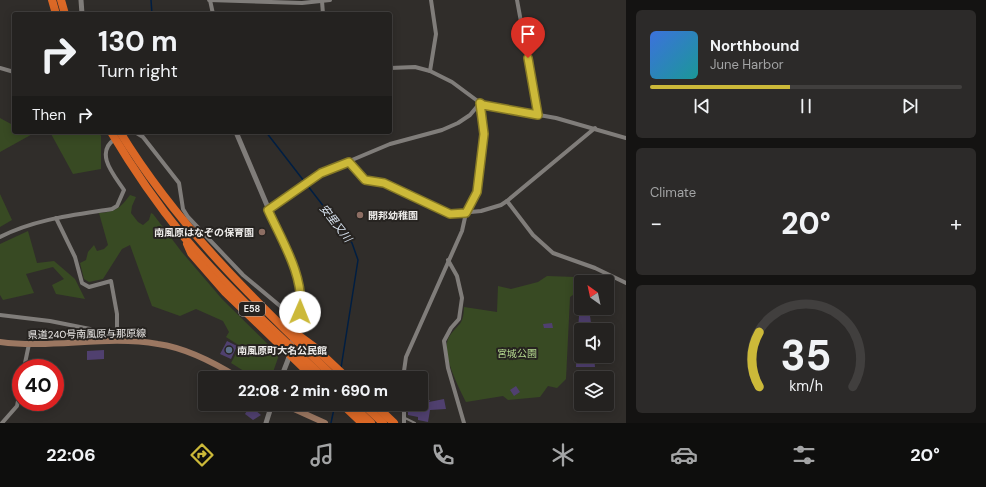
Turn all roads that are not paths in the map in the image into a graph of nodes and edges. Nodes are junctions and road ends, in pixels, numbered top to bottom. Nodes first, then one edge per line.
1 (52, 0) edge
2 (61, 0) edge
3 (81, 0) edge
4 (210, 0) edge
5 (330, 0) edge
6 (431, 0) edge
7 (517, 0) edge
8 (322, 1) junction
9 (284, 2) edge
10 (55, 12) edge
11 (64, 12) edge
12 (82, 12) edge
13 (213, 12) edge
14 (323, 12) edge
15 (0, 68) edge
16 (392, 68) edge
17 (12, 71) edge
18 (430, 71) junction
19 (480, 103) junction
20 (538, 115) junction
21 (595, 128) junction
22 (113, 134) edge
23 (121, 134) edge
24 (126, 134) edge
25 (139, 134) edge
26 (237, 134) edge
27 (626, 138) edge
28 (127, 151) junction
29 (349, 162) junction
30 (507, 201) junction
31 (268, 210) junction
32 (466, 213) junction
33 (56, 218) junction
34 (0, 237) edge
35 (184, 237) junction
36 (448, 260) junction
37 (626, 283) edge
38 (0, 315) edge
39 (298, 321) junction
40 (278, 323) junction
41 (0, 342) edge
42 (97, 342) junction
43 (122, 342) junction
44 (28, 344) junction
45 (26, 359) edge
46 (226, 371) edge
47 (283, 371) edge
48 (307, 371) edge
49 (317, 371) edge
50 (329, 371) edge
51 (339, 371) edge
52 (405, 371) edge
53 (12, 411) edge
54 (270, 411) edge
55 (298, 411) edge
56 (349, 411) edge
57 (358, 411) edge
58 (370, 411) edge
59 (381, 411) edge
60 (404, 411) edge
61 (404, 417) junction
62 (6, 418) junction
63 (2, 423) edge
64 (8, 423) edge
65 (266, 423) edge
66 (325, 423) edge
67 (362, 423) edge
68 (371, 423) edge
69 (383, 423) edge
70 (394, 423) edge
71 (404, 423) edge
72 (415, 423) edge
73 (464, 423) edge

1 - 10 highway
2 - 11 highway
3 - 12 street
4 - 9 street
4 - 13 street
5 - 8 street
6 - 18 street
7 - 20 street
8 - 9 street
8 - 14 street
15 - 17 street
16 - 18 street
18 - 19 street
19 - 20 street
19 - 29 street
19 - 32 street
20 - 21 street
21 - 27 street
21 - 30 street
22 - 28 highway, E58
23 - 28 highway, E58
24 - 33 street
25 - 39 street
26 - 31 street
28 - 35 highway, E58
28 - 40 highway, E58
29 - 31 street
29 - 32 street
30 - 32 street
30 - 37 street
31 - 39 street
32 - 36 street
33 - 34 street
33 - 43 street
35 - 48 highway
35 - 49 highway, E58
36 - 52 street
36 - 73 street
38 - 42 street
39 - 47 street
40 - 50 highway, E58
40 - 51 highway
41 - 44 main road, 県道240号南風原与那原線
42 - 43 main road, 県道240号南風原与那原線
42 - 44 main road, 県道240号南風原与那原線
43 - 46 main road, 県道240号南風原与那原線
44 - 45 street
53 - 62 street
54 - 65 street
55 - 66 main road
56 - 67 highway
57 - 68 highway
58 - 69 highway
59 - 70 highway
60 - 61 street
61 - 71 street
61 - 72 lane
62 - 63 street
62 - 64 street

